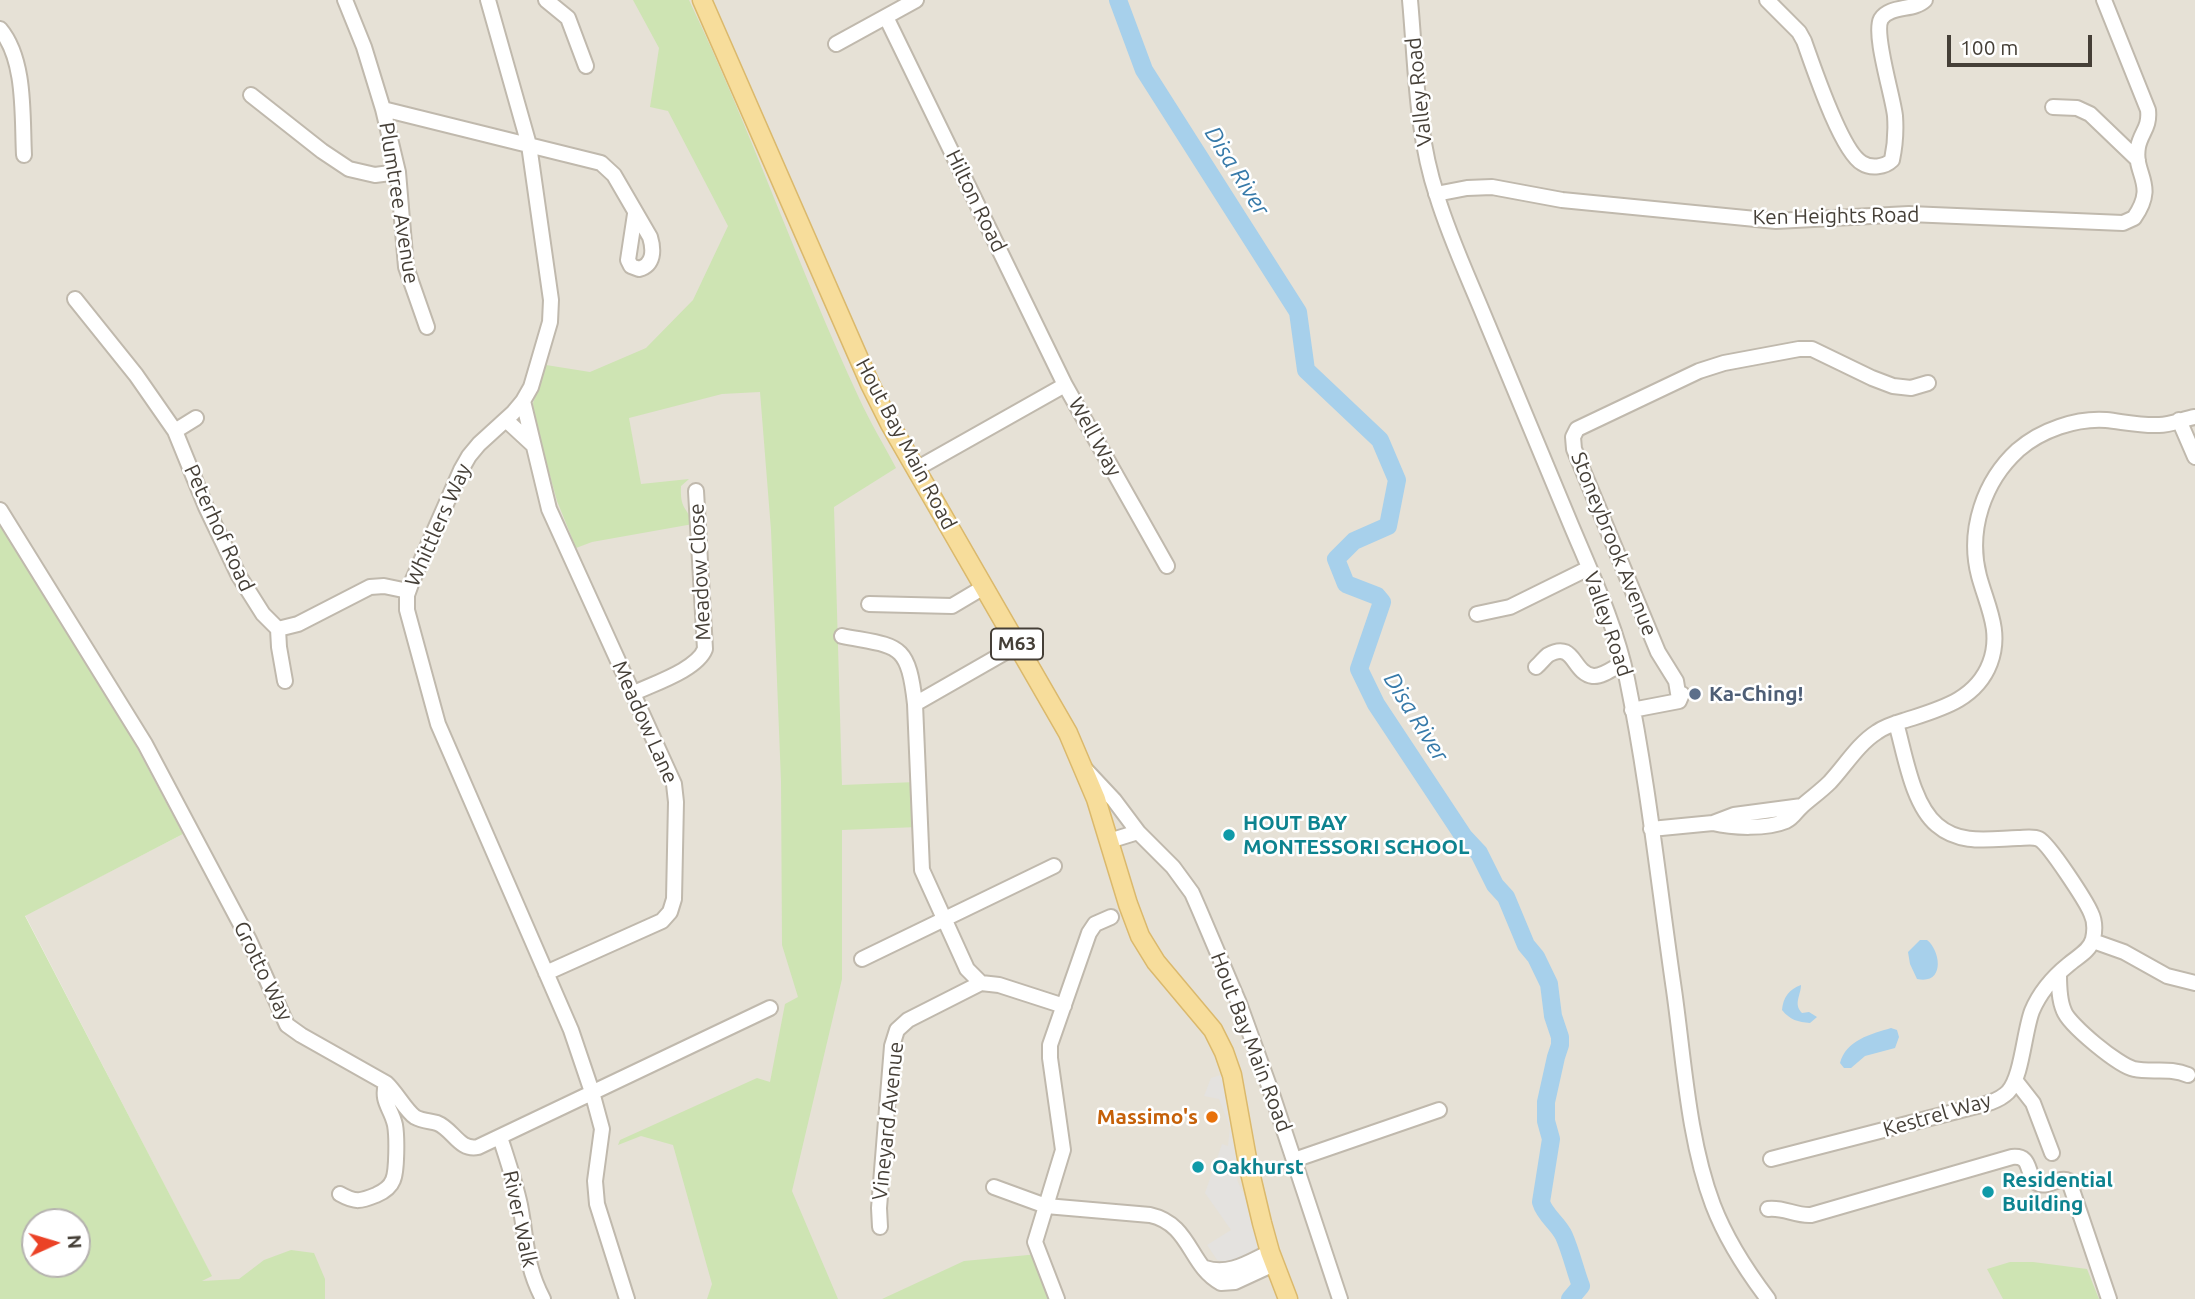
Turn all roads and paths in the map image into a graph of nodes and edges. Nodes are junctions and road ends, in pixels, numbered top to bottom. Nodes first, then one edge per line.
1 (345, 0) edge
2 (488, 0) edge
3 (546, 0) edge
4 (702, 0) edge
5 (916, 0) edge
6 (1410, 0) edge
7 (1767, 0) edge
8 (1925, 0) edge
9 (2104, 0) edge
10 (886, 17) junction
11 (0, 29) edge
12 (836, 44) dead end
13 (586, 66) dead end
14 (251, 95) dead end
15 (2053, 107) dead end
16 (383, 109) junction
17 (529, 145) junction
18 (24, 155) dead end
19 (2138, 160) junction
20 (398, 172) junction
21 (1436, 194) junction
22 (635, 214) dead end
23 (75, 299) dead end
24 (427, 327) dead end
25 (1927, 383) dead end
26 (1065, 385) junction
27 (523, 401) junction
28 (2195, 416) edge
29 (196, 418) dead end
30 (506, 420) junction
31 (2179, 420) junction
32 (175, 431) junction
33 (532, 444) junction
34 (2195, 457) edge
35 (916, 469) junction
36 (696, 491) dead end
37 (0, 510) edge
38 (1167, 566) dead end
39 (1589, 568) junction
40 (984, 587) junction
41 (408, 591) junction
42 (869, 604) dead end
43 (1477, 614) dead end
44 (278, 629) junction
45 (842, 636) dead end
46 (1018, 645) junction
47 (1623, 663) junction
48 (1536, 667) dead end
49 (285, 681) dead end
50 (632, 694) junction
51 (915, 704) junction
52 (1632, 705) junction
53 (1895, 723) junction
54 (1084, 768) junction
55 (1651, 828) junction
56 (1138, 832) junction
57 (1110, 841) junction
58 (1054, 866) dead end
59 (1111, 916) dead end
60 (943, 920) junction
61 (2093, 941) junction
62 (862, 958) dead end
63 (547, 974) junction
64 (2059, 974) junction
65 (981, 983) junction
66 (2195, 983) edge
67 (1064, 1006) junction
68 (770, 1008) dead end
69 (2188, 1075) dead end
70 (2015, 1080) junction
71 (386, 1083) junction
72 (588, 1093) junction
73 (1439, 1110) dead end
74 (500, 1137) junction
75 (2052, 1153) dead end
76 (1771, 1159) dead end
77 (1294, 1160) junction
78 (994, 1187) dead end
79 (340, 1194) dead end
80 (1046, 1206) junction
81 (1768, 1209) dead end
82 (880, 1227) dead end
83 (1272, 1258) junction
84 (543, 1299) edge
85 (627, 1299) edge
86 (1057, 1299) edge
87 (1288, 1299) edge
88 (1340, 1299) edge
89 (1768, 1299) edge
90 (2109, 1299) edge

1 - 16 street, Plumtree Avenue
2 - 17 street, Whittlers Way
3 - 13 street
4 - 35 main road, Hout Bay Main Road / M63
5 - 10 street
6 - 21 street, Valley Road
7 - 8 street
9 - 19 street
10 - 12 street
10 - 26 street, Hilton Road
11 - 18 street
14 - 20 street
15 - 19 street
16 - 17 street
16 - 20 street, Plumtree Avenue
17 - 22 street
17 - 27 street, Whittlers Way
19 - 21 street, Ken Heights Road
20 - 24 street, Plumtree Avenue
21 - 39 street, Valley Road
23 - 32 street, Peterhof Road
25 - 52 street, Stoneybrook Avenue
26 - 35 street, Well Way
26 - 38 street, Well Way
27 - 30 street, Whittlers Way
27 - 33 street, Meadow Lane
28 - 31 street
29 - 32 street
30 - 33 street
30 - 41 street, Whittlers Way
31 - 34 street
31 - 53 street
32 - 44 street, Peterhof Road
33 - 50 street, Meadow Lane
35 - 40 main road, Hout Bay Main Road / M63
36 - 50 street, Meadow Close
37 - 71 street, Grotto Way
39 - 43 street
39 - 47 street, Valley Road
40 - 42 street
40 - 46 main road, Hout Bay Main Road / M63
41 - 44 street
41 - 63 street, Whittlers Way
44 - 49 street
45 - 51 street
46 - 51 street
46 - 54 main road, Hout Bay Main Road / M63
47 - 48 street
47 - 52 street, Valley Road
50 - 63 street, Meadow Lane
51 - 60 street
52 - 55 street, Valley Road
53 - 55 street
53 - 61 street
54 - 56 street, Hout Bay Main Road
54 - 57 main road, Hout Bay Main Road / M63
55 - 89 street, Valley Road
56 - 57 street
56 - 77 street, Hout Bay Main Road
57 - 83 main road, Hout Bay Main Road / M63
58 - 60 street
59 - 67 street
60 - 62 street
60 - 65 street
61 - 64 street, Kestrel Way
61 - 66 street
63 - 72 street, Whittlers Way
64 - 69 street
64 - 70 street, Kestrel Way
65 - 67 street
65 - 82 street, Vineyard Avenue
67 - 80 street
68 - 72 street, Grotto Way
70 - 75 street
70 - 76 street, Kestrel Way
71 - 74 street, Grotto Way
71 - 79 street
72 - 74 street, Grotto Way
72 - 85 street, Whittlers Way
73 - 77 street
74 - 84 street, River Walk
77 - 88 street, Hout Bay Main Road
78 - 80 street
80 - 83 street
80 - 86 street
81 - 90 street
83 - 87 main road, Hout Bay Main Road / M63

